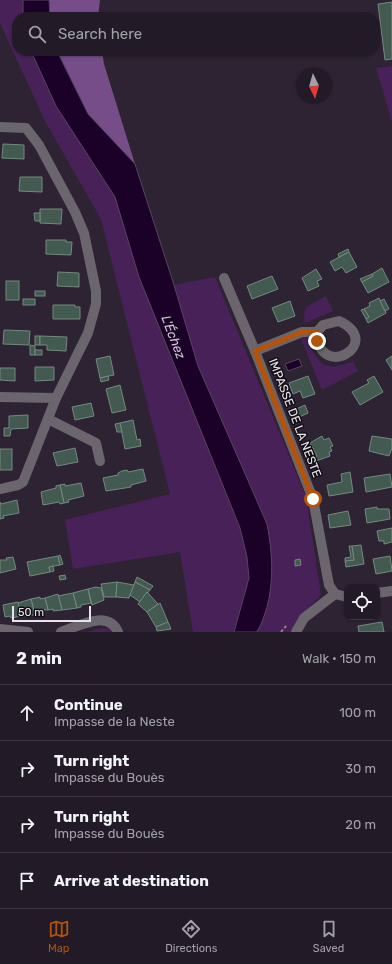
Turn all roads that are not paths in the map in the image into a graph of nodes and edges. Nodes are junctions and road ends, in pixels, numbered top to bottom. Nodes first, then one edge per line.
1 (0, 127) edge
2 (224, 278) dead end
3 (317, 332) dead end
4 (255, 351) junction
5 (0, 397) edge
6 (56, 398) junction
7 (48, 419) junction
8 (100, 461) dead end
9 (0, 489) edge
10 (392, 591) edge
11 (380, 593) edge
12 (334, 594) junction
13 (344, 596) edge
14 (0, 629) edge
15 (28, 632) edge
16 (61, 632) edge
17 (118, 632) edge
18 (296, 632) edge

1 - 6 street
2 - 4 street, IMPASSE DE LA NESTE
3 - 4 street
4 - 12 street, IMPASSE DE LA NESTE
5 - 6 street
6 - 7 street
7 - 8 street
7 - 9 street
10 - 11 street
12 - 13 street
12 - 18 street
14 - 15 street
16 - 17 street

